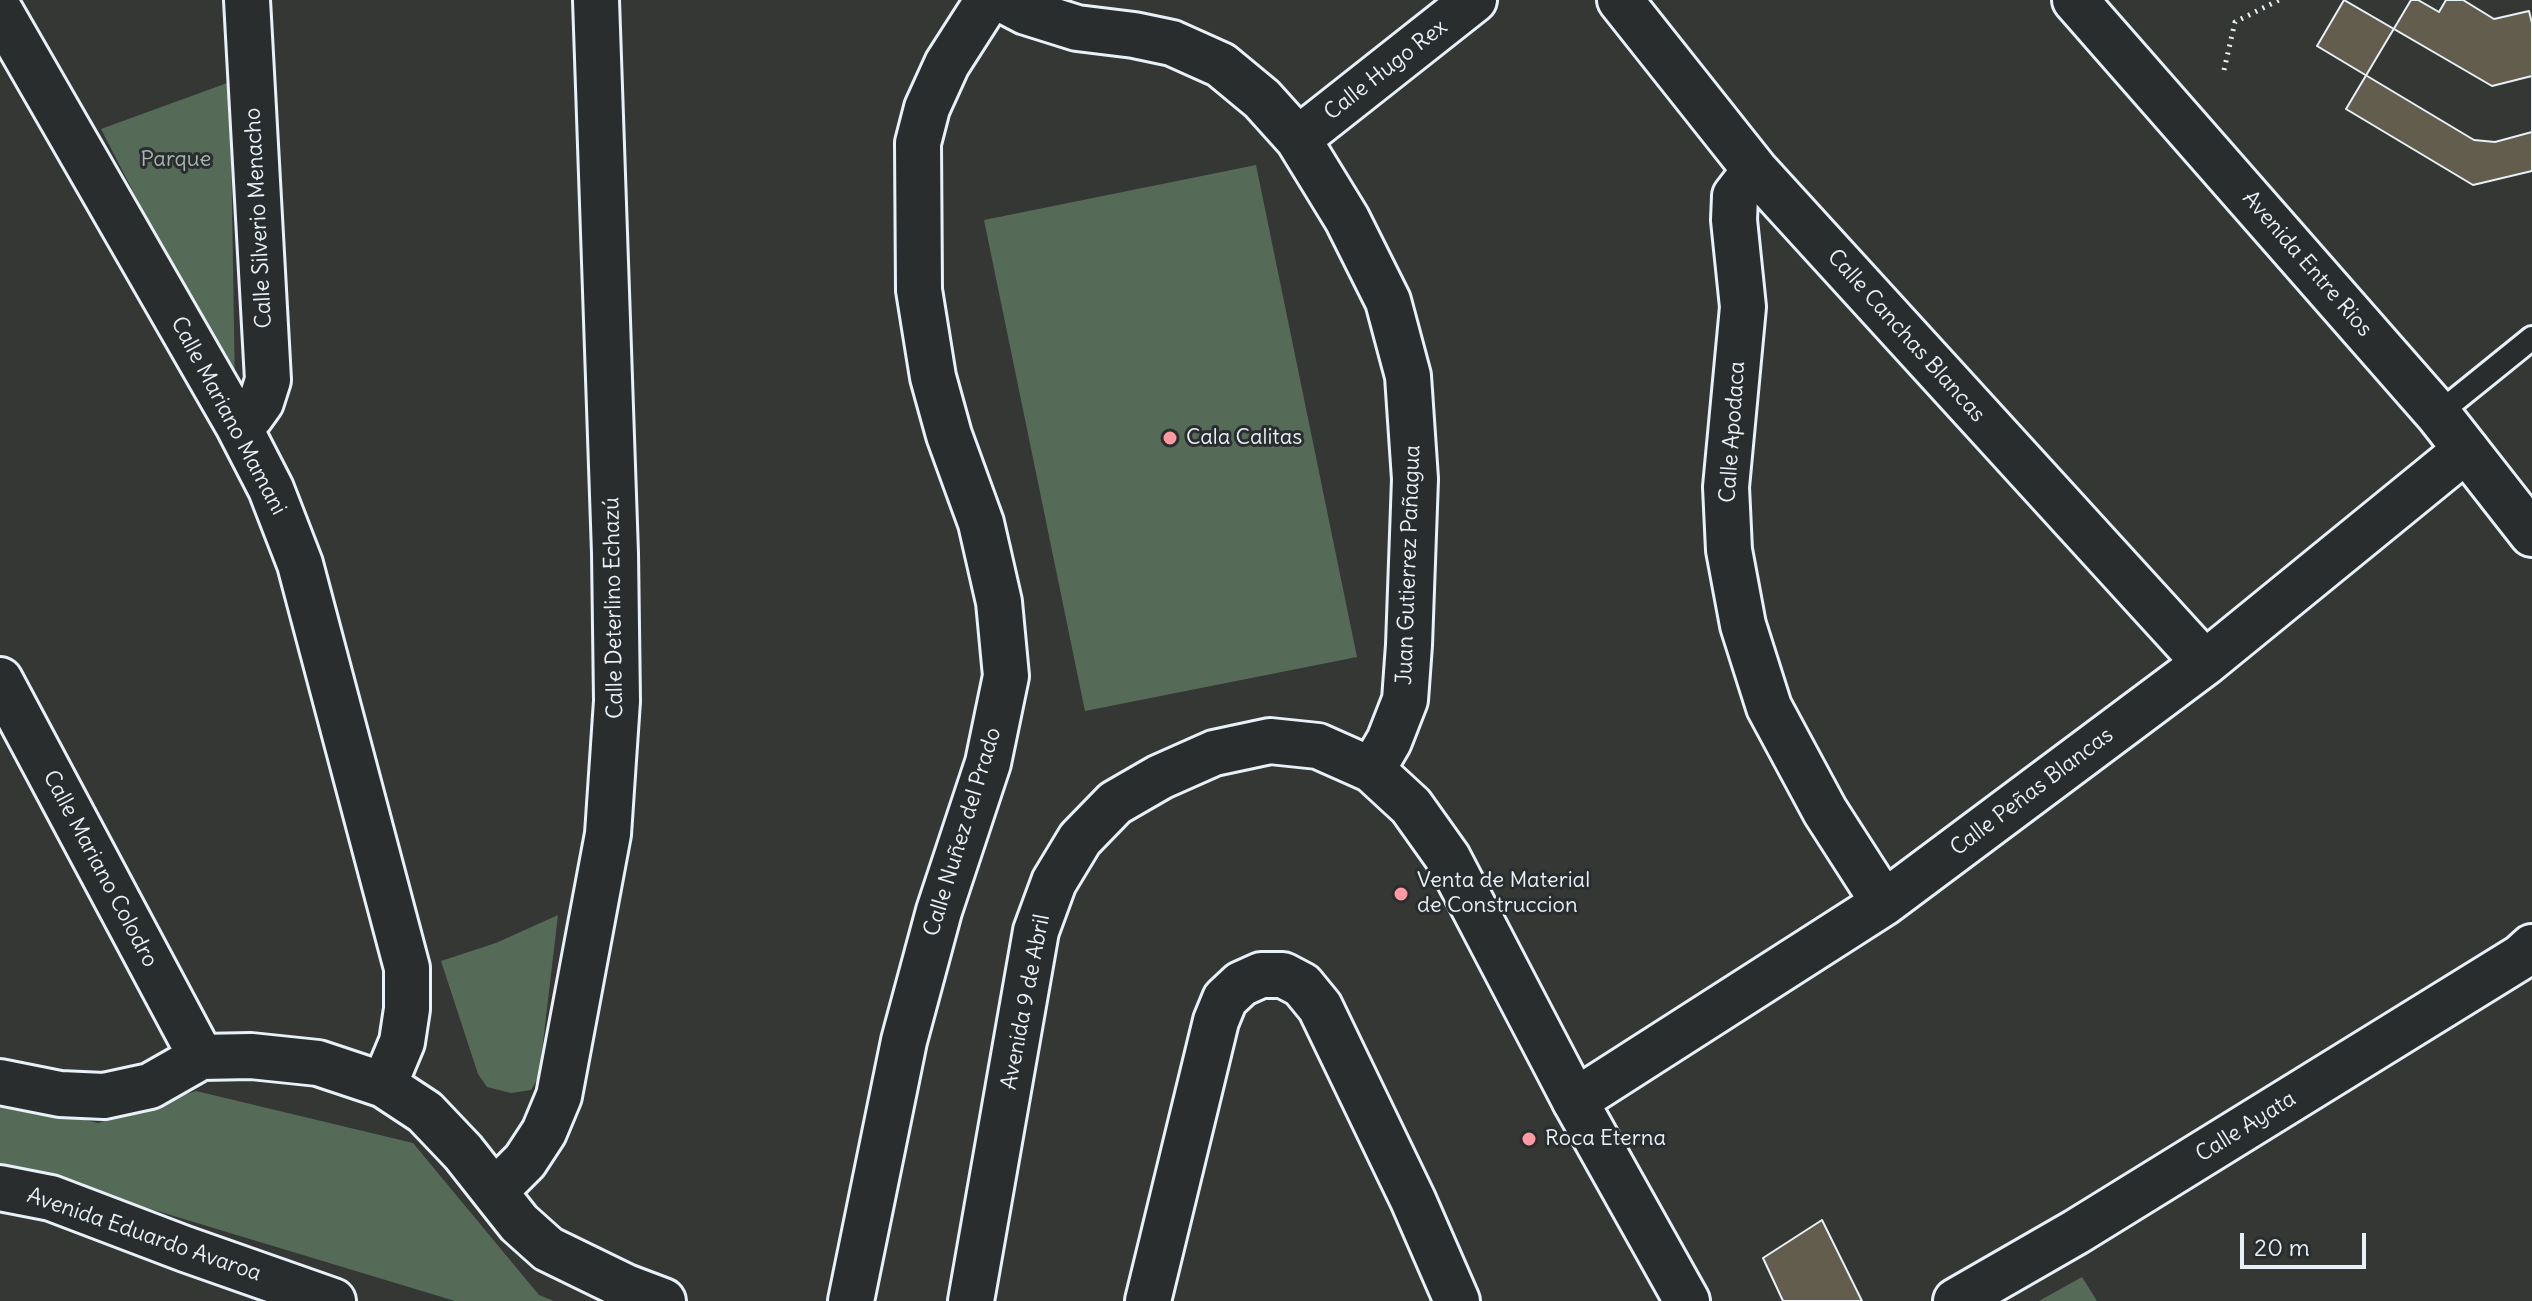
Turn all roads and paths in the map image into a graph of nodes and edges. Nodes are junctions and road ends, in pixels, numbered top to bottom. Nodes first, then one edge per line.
1 (247, 0) edge
2 (596, 0) edge
3 (988, 0) edge
4 (1003, 0) edge
5 (1474, 0) edge
6 (1620, 0) edge
7 (2075, 0) edge
8 (2279, 0) edge
9 (0, 11) edge
10 (2224, 70) dead end
11 (1298, 139) junction
12 (1755, 170) junction
13 (2532, 338) edge
14 (2438, 414) junction
15 (238, 425) junction
16 (2466, 450) junction
17 (2532, 534) edge
18 (2205, 663) junction
19 (0, 680) edge
20 (1372, 770) junction
21 (1884, 903) junction
22 (2532, 947) edge
23 (201, 1057) junction
24 (0, 1082) edge
25 (384, 1085) junction
26 (1575, 1101) junction
27 (0, 1188) edge
28 (495, 1191) junction
29 (333, 1301) edge
30 (663, 1301) edge
31 (851, 1301) edge
32 (971, 1301) edge
33 (1148, 1301) edge
34 (1457, 1301) edge
35 (1687, 1301) edge
36 (1956, 1301) edge

1 - 15 street, Calle Silverio Menacho
2 - 28 street, Calle Deterlino Echazú
3 - 31 street, Calle Nuñez del Prado
4 - 11 street, Juan Gutierrez Pañagua
5 - 11 street, Calle Hugo Rex
6 - 12 street, Calle Canchas Blancas
7 - 14 street, Avenida Entre Rios
8 - 10 path
9 - 15 street, Calle Mariano Mamani
11 - 20 street, Juan Gutierrez Pañagua
12 - 18 street, Calle Canchas Blancas
12 - 21 street, Calle Apodaca
13 - 14 lane
14 - 16 street, Avenida Entre Rios
15 - 25 street, Calle Mariano Mamani
16 - 17 street, Avenida Entre Rios
16 - 18 street, Calle Peñas Blancas
18 - 21 street, Calle Peñas Blancas
19 - 23 street, Calle Mariano Colodro
20 - 26 street, Avenida 9 de Abril
20 - 32 street, Avenida 9 de Abril
21 - 26 street, Calle Peñas Blancas
22 - 36 street, Calle Ayata
23 - 24 street
23 - 25 street
25 - 28 street
26 - 35 street, Avenida 9 de Abril
27 - 29 street, Avenida Eduardo Avaroa
28 - 30 street
33 - 34 street

